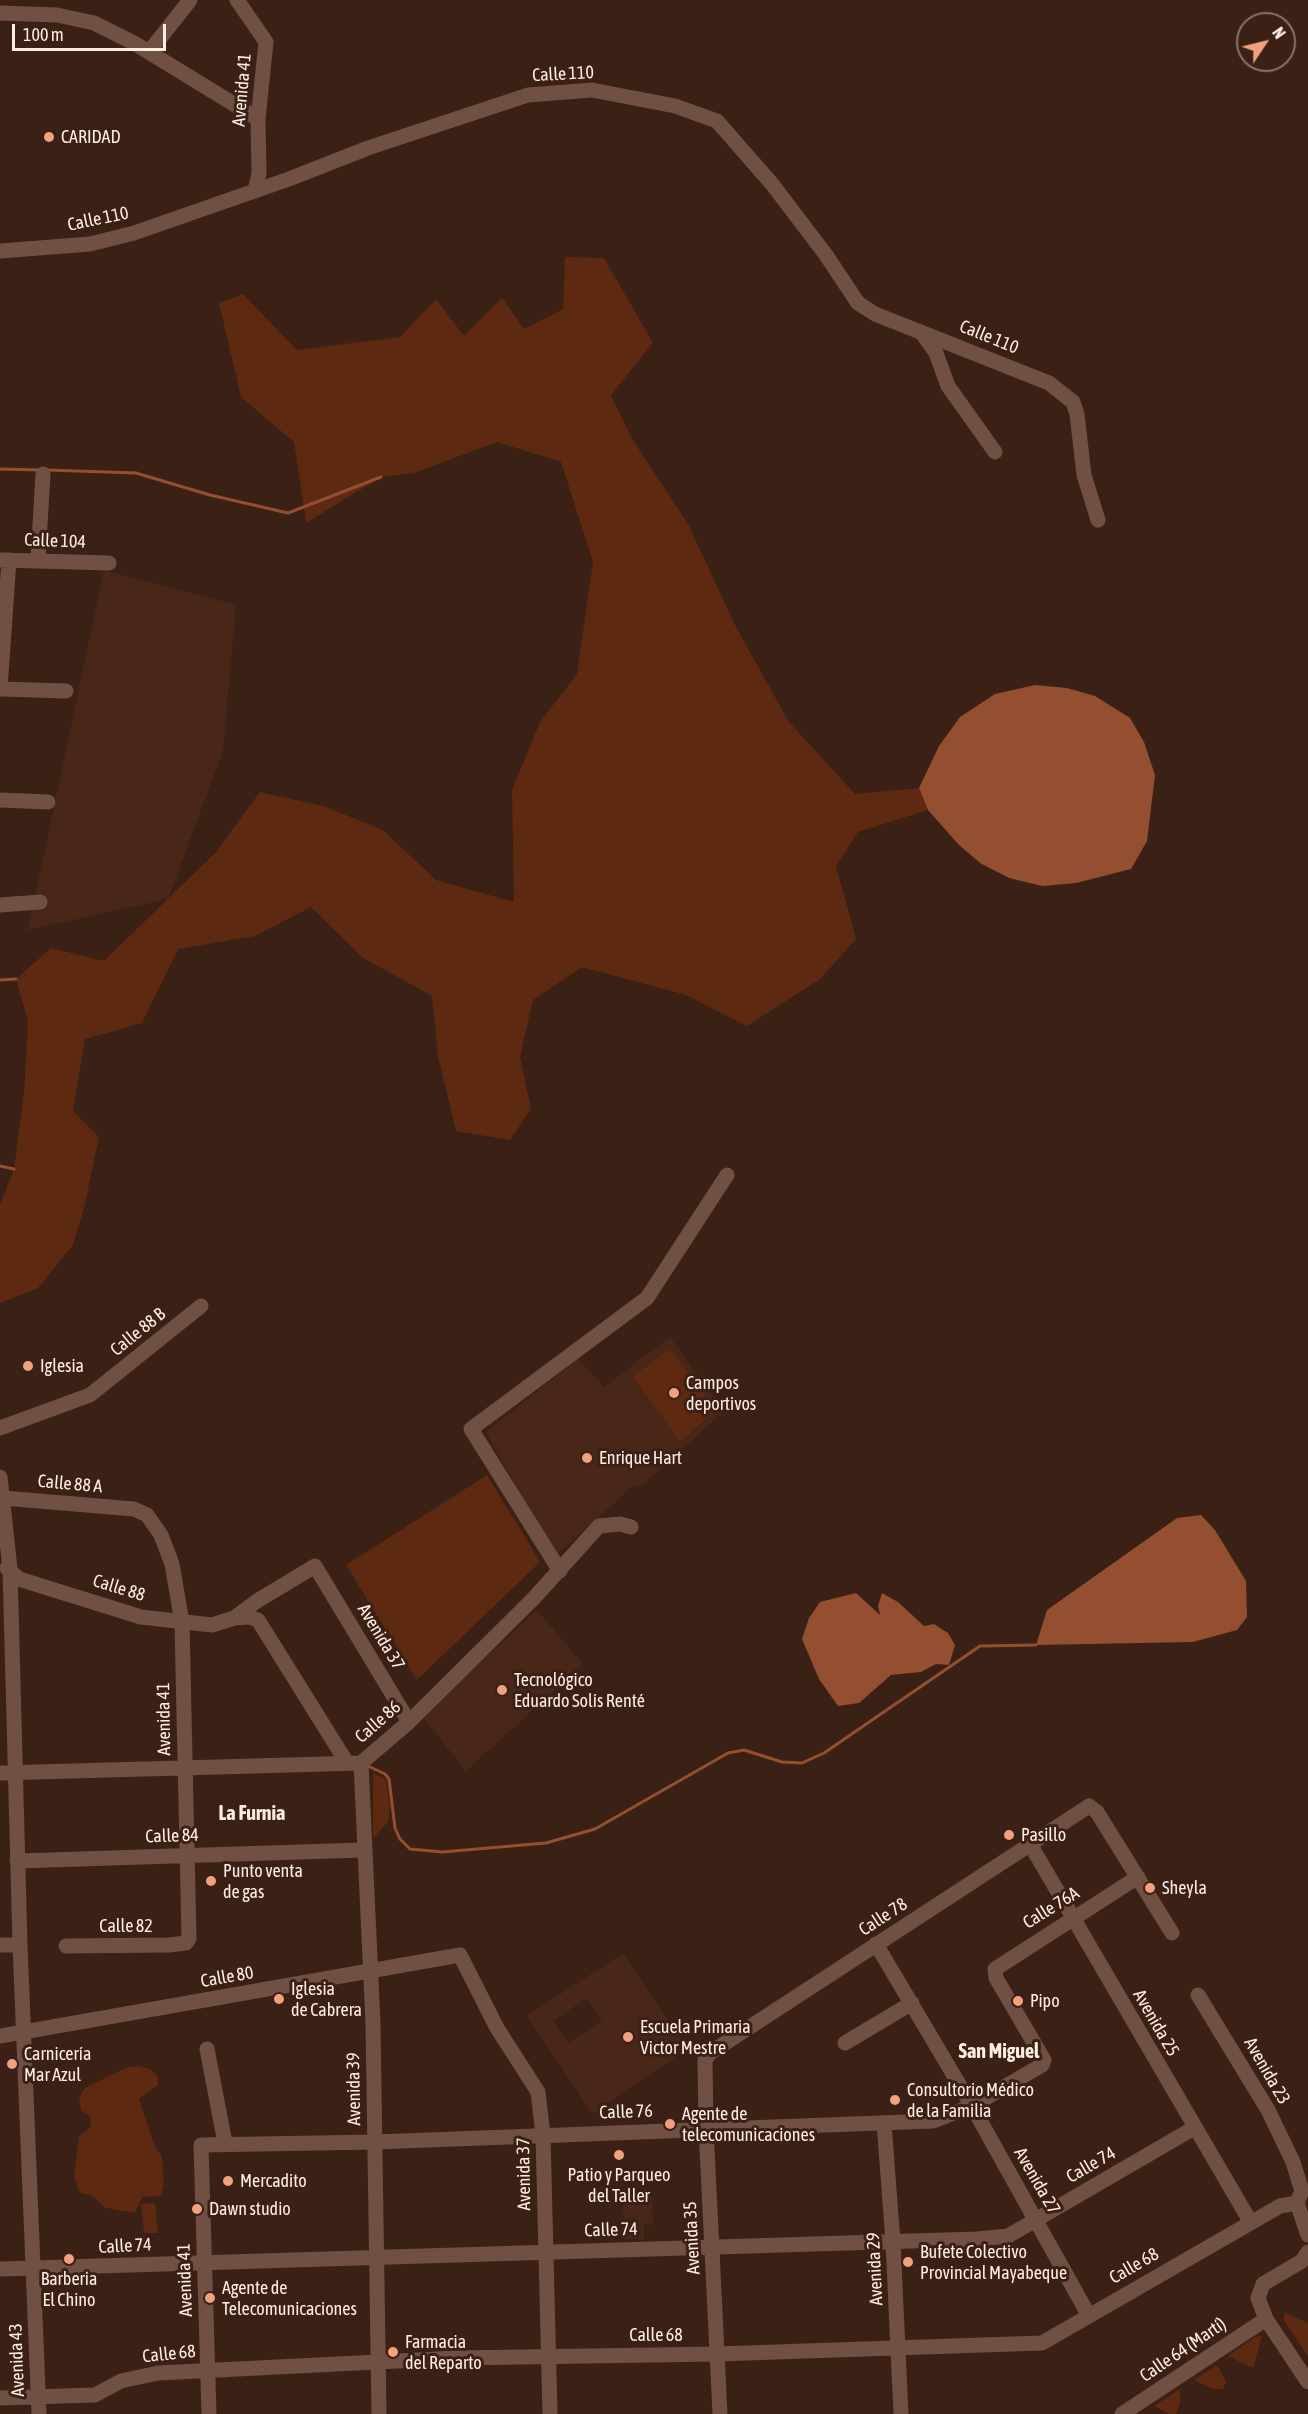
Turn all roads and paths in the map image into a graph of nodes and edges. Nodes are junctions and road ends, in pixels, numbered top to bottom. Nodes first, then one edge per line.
1 (190, 0) edge
2 (237, 0) edge
3 (36, 7) edge
4 (0, 13) edge
5 (149, 52) junction
6 (258, 119) junction
7 (255, 191) junction
8 (0, 251) edge
9 (921, 332) junction
10 (995, 452) dead end
11 (43, 474) dead end
12 (1098, 520) dead end
13 (38, 559) junction
14 (4, 560) edge
15 (108, 562) dead end
16 (0, 689) edge
17 (66, 690) dead end
18 (0, 800) edge
19 (48, 802) dead end
20 (40, 902) dead end
21 (0, 905) edge
22 (727, 1175) dead end
23 (201, 1306) dead end
24 (0, 1428) edge
25 (0, 1477) edge
26 (3, 1498) junction
27 (134, 1509) joint
28 (631, 1527) dead end
29 (5, 1567) edge
30 (560, 1571) junction
31 (320, 1573) joint
32 (234, 1618) junction
33 (182, 1622) junction
34 (409, 1722) junction
35 (354, 1763) junction
36 (184, 1768) junction
37 (7, 1773) edge
38 (1030, 1844) junction
39 (363, 1850) junction
40 (189, 1856) junction
41 (17, 1861) junction
42 (1138, 1877) junction
43 (1073, 1917) junction
44 (1172, 1933) dead end
45 (186, 1943) joint
46 (876, 1944) junction
47 (0, 1945) edge
48 (20, 1945) junction
49 (66, 1946) dead end
50 (460, 1955) joint
51 (370, 1971) junction
52 (1198, 1995) dead end
53 (912, 2003) junction
54 (24, 2032) junction
55 (0, 2037) edge
56 (845, 2043) dead end
57 (207, 2049) dead end
58 (705, 2060) joint
59 (1039, 2069) joint
60 (972, 2106) junction
61 (884, 2123) junction
62 (706, 2128) junction
63 (1194, 2128) junction
64 (543, 2135) junction
65 (375, 2142) junction
66 (225, 2143) junction
67 (201, 2145) joint
68 (1297, 2203) junction
69 (1037, 2219) junction
70 (1250, 2222) junction
71 (1308, 2235) edge
72 (893, 2242) junction
73 (712, 2246) junction
74 (545, 2251) junction
75 (376, 2256) junction
76 (1306, 2258) edge
77 (204, 2261) junction
78 (0, 2270) edge
79 (34, 2270) junction
80 (1088, 2314) junction
81 (1266, 2319) junction
82 (898, 2349) junction
83 (717, 2354) junction
84 (548, 2355) junction
85 (379, 2363) junction
86 (209, 2370) junction
87 (1308, 2382) edge
88 (38, 2397) junction
89 (0, 2398) edge
90 (39, 2414) edge
91 (209, 2414) edge
92 (379, 2414) edge
93 (550, 2414) edge
94 (720, 2414) edge
95 (901, 2414) edge
96 (1122, 2414) edge

1 - 5 street
2 - 6 street, Avenida 41
3 - 4 street
3 - 5 street
5 - 6 street
6 - 7 street, Avenida 41
7 - 8 street, Calle 110
7 - 9 street, Calle 110
9 - 10 street
9 - 12 street, Calle 110
11 - 13 street
13 - 14 street, Calle 104
13 - 15 street, Calle 104
14 - 16 street
16 - 17 street
18 - 19 street
20 - 21 street
22 - 30 street
23 - 24 street, Calle 88 B
25 - 26 street, Avenida 43
26 - 27 street, Calle 88 A
26 - 29 street, Avenida 43
27 - 33 street, Avenida 41
28 - 30 street, Calle 86
29 - 33 street, Calle 88
29 - 37 street, Avenida 43
30 - 34 street, Calle 86
31 - 32 street, Calle 88
31 - 34 street, Avenida 37
32 - 33 street, Calle 88
32 - 35 street, Calle 88
33 - 36 street, Avenida 41
34 - 35 street, Calle 86
35 - 36 street, Calle 86
35 - 39 street, Avenida 39
36 - 37 street, Calle 86
36 - 40 street, Avenida 41
37 - 41 street, Avenida 43
38 - 42 street, Calle 78
38 - 43 street, Avenida 25
38 - 46 street, Calle 78
39 - 40 street, Calle 84
39 - 51 street, Avenida 39
40 - 41 street, Calle 84
40 - 45 street, Avenida 41
41 - 48 street, Avenida 43
42 - 43 street, Calle 76A
42 - 44 street
43 - 59 street, Calle 76A
43 - 63 street, Avenida 25
45 - 49 street, Calle 82
46 - 53 street, Avenida 27
46 - 58 street, Calle 78
47 - 48 street
48 - 54 street, Avenida 43
50 - 51 street, Calle 80
50 - 64 street, Avenida 37
51 - 54 street, Calle 80
51 - 65 street, Avenida 39
52 - 68 street, Avenida 23
53 - 56 street
53 - 60 street, Avenida 27
54 - 55 street, Calle 80
54 - 79 street, Avenida 43
57 - 66 street
58 - 62 street, Avenida 35
59 - 60 street, Calle 76
60 - 61 street, Calle 76
60 - 69 street, Avenida 27
61 - 62 street, Calle 76
61 - 72 street, Avenida 29
62 - 64 street, Calle 76
62 - 73 street, Avenida 35
63 - 69 street, Calle 74
63 - 70 street, Avenida 25
64 - 65 street, Calle 76
64 - 74 street, Avenida 37
65 - 66 street, Calle 76
65 - 75 street, Avenida 39
66 - 67 street, Calle 76
67 - 77 street, Avenida 41
68 - 70 street, Calle 68
68 - 71 street
69 - 72 street, Calle 74
69 - 80 street, Avenida 27
70 - 80 street, Calle 68
72 - 73 street, Calle 74
72 - 82 street, Avenida 29
73 - 74 street, Calle 74
73 - 83 street, Avenida 35
74 - 75 street, Calle 74
74 - 84 street, Avenida 37
75 - 77 street, Calle 74
75 - 85 street, Avenida 39
76 - 81 street
77 - 79 street, Calle 74
77 - 86 street, Avenida 41
78 - 79 street, Calle 74
79 - 88 street, Avenida 43
80 - 82 street, Calle 68
81 - 87 street
81 - 96 street, Calle 64 (Martí)
82 - 83 street, Calle 68
82 - 95 street, Avenida 29
83 - 84 street, Calle 68
83 - 94 street, Avenida 35
84 - 85 street, Calle 68
84 - 93 street, Avenida 37
85 - 86 street, Calle 68
85 - 92 street, Avenida 39
86 - 88 street, Calle 68
86 - 91 street, Avenida 41
88 - 89 street, Calle 68
88 - 90 street, Avenida 43

